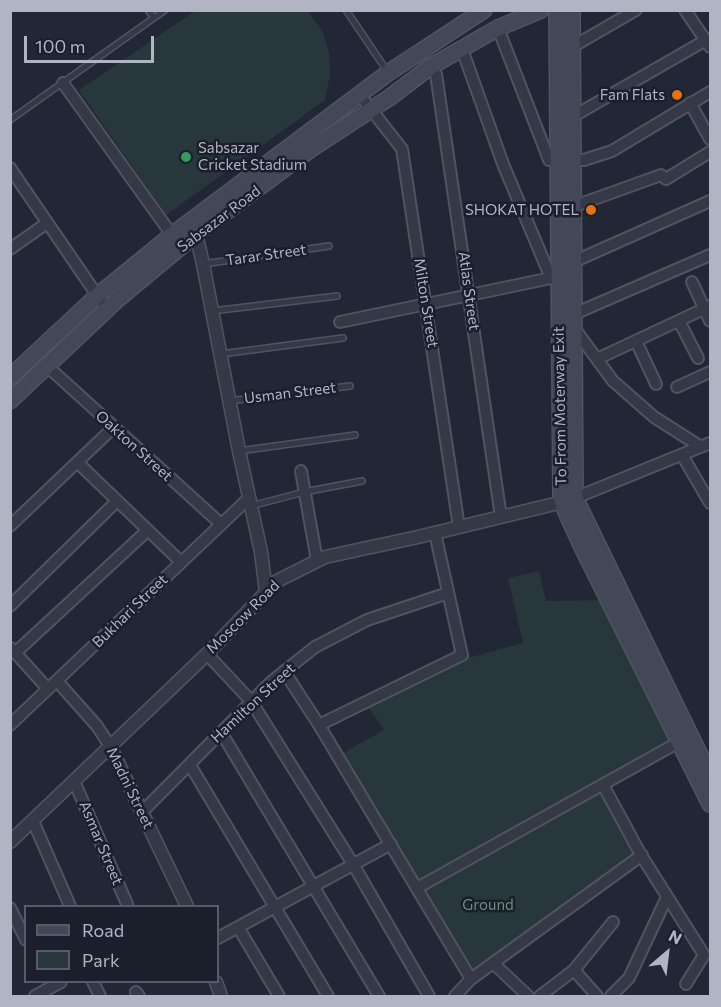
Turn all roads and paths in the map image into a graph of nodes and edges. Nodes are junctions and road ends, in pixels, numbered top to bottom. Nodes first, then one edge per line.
1 (148, 10) edge
2 (165, 10) edge
3 (346, 10) edge
4 (541, 10) edge
5 (557, 10) edge
6 (572, 10) edge
7 (636, 10) edge
8 (685, 10) edge
9 (479, 12) edge
10 (154, 18) junction
11 (498, 28) junction
12 (708, 44) edge
13 (572, 47) junction
14 (462, 49) junction
15 (430, 67) junction
16 (388, 73) junction
17 (63, 83) junction
18 (711, 92) edge
19 (359, 94) junction
20 (690, 103) junction
21 (370, 110) junction
22 (572, 117) junction
23 (10, 120) edge
24 (711, 139) edge
25 (711, 152) edge
26 (565, 160) junction
27 (10, 168) edge
28 (711, 201) edge
29 (572, 207) junction
30 (47, 223) junction
31 (195, 234) junction
32 (172, 235) junction
33 (329, 246) dead end
34 (10, 249) edge
35 (711, 255) edge
36 (573, 262) junction
37 (203, 264) junction
38 (554, 279) junction
39 (692, 282) dead end
40 (97, 296) junction
41 (336, 296) dead end
42 (470, 296) junction
43 (427, 304) junction
44 (708, 307) edge
45 (108, 309) junction
46 (212, 311) junction
47 (574, 321) junction
48 (679, 321) junction
49 (711, 321) edge
50 (340, 322) dead end
51 (343, 338) dead end
52 (636, 341) junction
53 (221, 354) junction
54 (698, 358) dead end
55 (597, 359) junction
56 (47, 366) junction
57 (711, 372) edge
58 (10, 377) edge
59 (656, 384) dead end
60 (350, 386) dead end
61 (677, 387) dead end
62 (10, 401) edge
63 (230, 401) junction
64 (114, 427) junction
65 (355, 435) dead end
66 (706, 445) edge
67 (239, 451) junction
68 (682, 455) junction
69 (77, 462) junction
70 (301, 471) dead end
71 (362, 481) dead end
72 (304, 492) junction
73 (568, 500) junction
74 (117, 501) junction
75 (250, 502) junction
76 (711, 503) edge
77 (501, 517) junction
78 (221, 524) junction
79 (10, 526) edge
80 (459, 527) junction
81 (148, 530) junction
82 (435, 533) junction
83 (316, 561) junction
84 (181, 562) junction
85 (266, 592) junction
86 (448, 593) junction
87 (10, 606) edge
88 (13, 654) edge
89 (207, 654) junction
90 (284, 671) junction
91 (57, 681) junction
92 (48, 689) junction
93 (251, 701) junction
94 (10, 724) edge
95 (319, 725) junction
96 (221, 732) junction
97 (679, 742) junction
98 (110, 746) junction
99 (190, 765) junction
100 (711, 776) edge
101 (74, 781) junction
102 (603, 784) junction
103 (711, 804) edge
104 (142, 812) junction
105 (33, 821) junction
106 (10, 842) edge
107 (391, 844) junction
108 (641, 855) junction
109 (353, 864) junction
110 (313, 886) junction
111 (417, 888) junction
112 (667, 897) junction
113 (127, 904) dead end
114 (70, 905) edge
115 (187, 905) edge
116 (275, 907) junction
117 (10, 908) edge
118 (613, 922) dead end
119 (238, 927) junction
120 (24, 936) edge
121 (219, 937) edge
122 (707, 951) edge
123 (493, 963) junction
124 (574, 970) junction
125 (471, 979) junction
126 (58, 983) edge
127 (686, 984) dead end
128 (35, 996) edge
129 (279, 996) edge
130 (328, 996) edge
131 (379, 996) edge
132 (429, 996) edge
133 (454, 996) edge
134 (528, 996) edge
135 (540, 996) edge
136 (597, 996) edge
137 (611, 996) edge

1 - 10 lane
2 - 10 lane
3 - 16 lane
4 - 11 main road, Sabsazar Road
5 - 26 main road, To From Moterway Exit
6 - 13 main road, To From Moterway Exit
7 - 13 street
8 - 12 street
9 - 16 main road, Sabsazar Road
10 - 17 lane
11 - 14 main road, Sabsazar Road
11 - 26 street
12 - 22 street
13 - 22 main road, To From Moterway Exit
14 - 15 main road, Sabsazar Road
14 - 38 street
15 - 21 main road, Sabsazar Road
15 - 42 street, Atlas Street
16 - 19 main road, Sabsazar Road
17 - 23 lane
17 - 32 street
18 - 20 street
19 - 21 street, Milton Street
19 - 32 main road, Sabsazar Road
20 - 24 street
20 - 26 street
21 - 31 main road, Sabsazar Road
21 - 43 street, Milton Street
22 - 26 main road, To From Moterway Exit
25 - 29 street
26 - 29 main road, To From Moterway Exit
26 - 38 main road, To From Moterway Exit
27 - 30 street
28 - 36 street
29 - 36 main road, To From Moterway Exit
30 - 34 street
30 - 40 street
31 - 37 street
31 - 45 main road, Sabsazar Road
32 - 40 main road, Sabsazar Road
33 - 37 lane, Tarar Street
35 - 47 street
36 - 47 main road, To From Moterway Exit
37 - 46 street
38 - 42 street
38 - 73 main road, To From Moterway Exit
39 - 44 street
40 - 45 street
40 - 58 main road, Sabsazar Road
41 - 46 lane
42 - 43 street
42 - 77 street, Atlas Street
43 - 50 street
43 - 80 street, Milton Street
44 - 48 street
44 - 49 street
45 - 56 main road, Sabsazar Road
46 - 53 street
47 - 55 street
47 - 73 main road, To From Moterway Exit
48 - 52 street
48 - 54 street
51 - 53 lane
52 - 55 street
52 - 59 street
53 - 63 street
55 - 66 street
56 - 62 main road, Sabsazar Road
56 - 64 street, Oakton Street
57 - 61 street
60 - 63 lane, Usman Street
63 - 67 street
64 - 69 street
64 - 78 street, Oakton Street
65 - 67 lane
66 - 68 street
67 - 75 street
68 - 73 street
68 - 76 street
69 - 74 street
69 - 79 street
70 - 72 street
71 - 72 lane
72 - 75 lane
72 - 83 street
73 - 77 street, Moscow Road
73 - 97 main road, To From Moterway Exit
73 - 100 main road, To From Moterway Exit
74 - 81 street
74 - 87 street
75 - 78 street, Bukhari Street
75 - 85 street
77 - 80 street, Moscow Road
78 - 84 street, Bukhari Street
80 - 82 street, Moscow Road
81 - 84 street
81 - 88 street
82 - 83 street, Moscow Road
82 - 86 street
83 - 85 street, Moscow Road
84 - 91 street, Bukhari Street
85 - 89 street, Moscow Road
86 - 90 street, Hamilton Street
86 - 95 street
88 - 92 street
89 - 93 street
89 - 98 street, Moscow Road
90 - 93 street, Hamilton Street
90 - 95 street
91 - 92 street, Bukhari Street
91 - 98 street, Madni Street
92 - 94 street, Bukhari Street
93 - 96 street, Hamilton Street
93 - 109 street
95 - 107 street
96 - 99 street, Hamilton Street
96 - 110 street
97 - 102 street
97 - 103 main road, To From Moterway Exit
98 - 101 street, Moscow Road
98 - 104 street, Madni Street
99 - 104 street, Hamilton Street
99 - 116 street
101 - 105 street, Moscow Road
101 - 113 street, Asmar Street
102 - 108 street
102 - 111 street
104 - 115 street, Madni Street
105 - 106 street, Moscow Road
105 - 114 street
107 - 109 street
107 - 111 street
108 - 112 street
108 - 123 street
109 - 110 street
109 - 132 street
110 - 116 street
110 - 131 street
111 - 125 street
112 - 122 street
112 - 137 street
116 - 119 street
116 - 130 street
117 - 120 street
118 - 124 street
119 - 121 street
119 - 129 street
122 - 127 street
123 - 125 street
123 - 134 street
124 - 135 street
124 - 136 street
125 - 133 street
126 - 128 street

